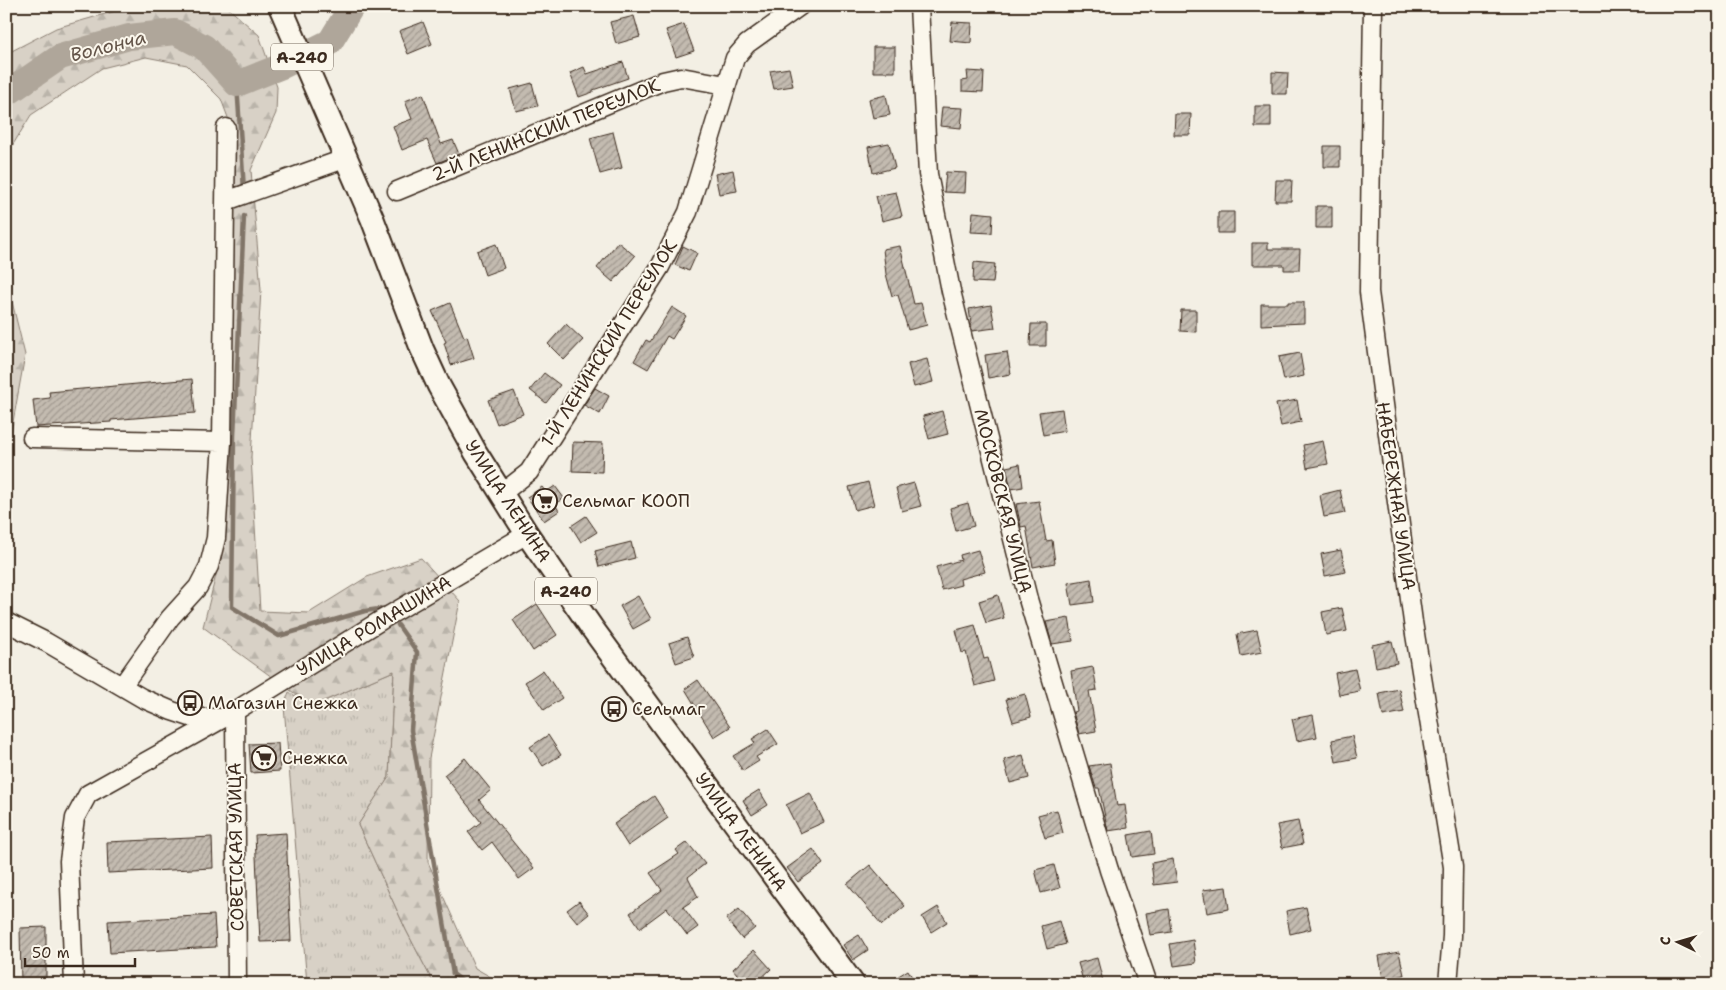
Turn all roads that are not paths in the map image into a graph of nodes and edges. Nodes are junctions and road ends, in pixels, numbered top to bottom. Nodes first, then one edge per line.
1 (800, 6) edge
2 (918, 6) edge
3 (1373, 6) edge
4 (282, 10) edge
5 (726, 84) junction
6 (226, 128) dead end
7 (347, 158) junction
8 (397, 191) dead end
9 (226, 201) junction
10 (32, 438) dead end
11 (222, 442) junction
12 (501, 494) junction
13 (527, 534) junction
14 (6, 622) edge
15 (122, 686) junction
16 (229, 714) junction
17 (74, 984) edge
18 (237, 984) edge
19 (853, 984) edge
20 (1148, 984) edge
21 (1448, 984) edge

1 - 5 street, 1-Й ЛЕНИНСКИЙ ПЕРЕУЛОК
2 - 20 street, МОСКОВСКАЯ УЛИЦА
3 - 21 street, НАБЕРЕЖНАЯ УЛИЦА
4 - 7 main road, УЛИЦА ЛЕНИНА / А-240
5 - 8 street, 2-Й ЛЕНИНСКИЙ ПЕРЕУЛОК
5 - 12 street, 1-Й ЛЕНИНСКИЙ ПЕРЕУЛОК
6 - 9 street
7 - 9 street
7 - 12 main road, УЛИЦА ЛЕНИНА / А-240
9 - 11 street
10 - 11 street
11 - 15 street
12 - 13 main road, УЛИЦА ЛЕНИНА / А-240
13 - 16 street, УЛИЦА РОМАШИНА
13 - 19 main road, УЛИЦА ЛЕНИНА / А-240
14 - 15 street
15 - 16 street
16 - 17 street
16 - 18 street, СОВЕТСКАЯ УЛИЦА

